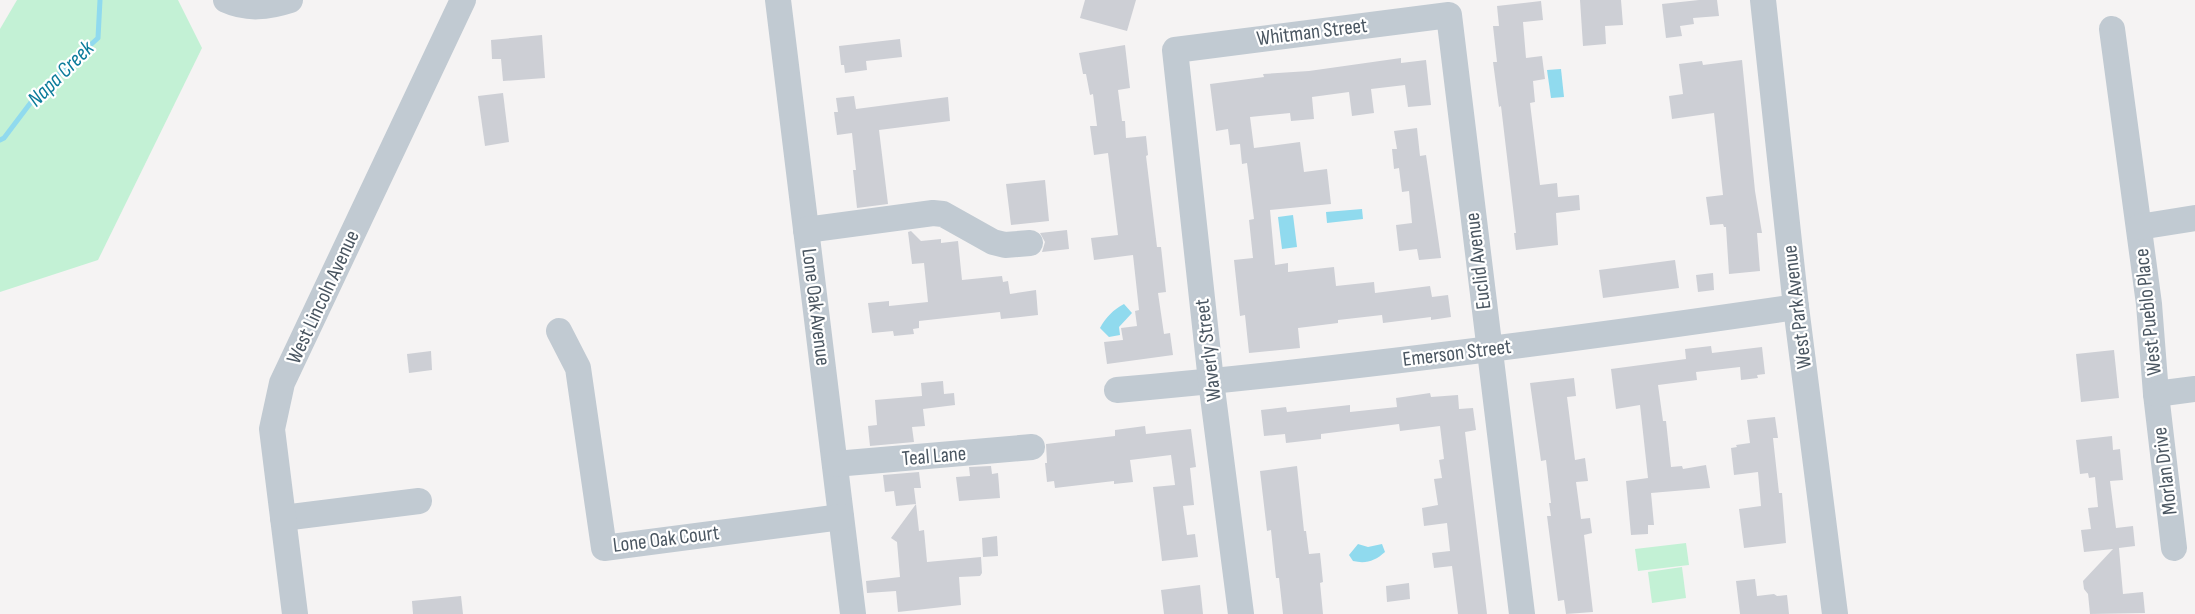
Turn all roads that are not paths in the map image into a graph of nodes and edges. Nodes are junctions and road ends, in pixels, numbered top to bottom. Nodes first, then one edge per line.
1 (226, 0) edge
2 (290, 0) edge
3 (463, 0) edge
4 (778, 0) edge
5 (1763, 0) edge
6 (259, 4) edge
7 (1449, 15) joint
8 (2112, 29) dead end
9 (1175, 50) joint
10 (2195, 219) edge
11 (2139, 227) junction
12 (806, 230) junction
13 (1030, 243) dead end
14 (1796, 307) junction
15 (559, 332) dead end
16 (1489, 350) junction
17 (1211, 381) junction
18 (2195, 389) edge
19 (1117, 390) dead end
20 (2156, 394) junction
21 (1032, 447) dead end
22 (835, 464) junction
23 (419, 501) dead end
24 (841, 517) junction
25 (283, 518) junction
26 (2174, 548) dead end
27 (295, 614) edge
28 (853, 614) edge
29 (1241, 614) edge
30 (1522, 614) edge
31 (1835, 614) edge

1 - 6 street
2 - 6 street
3 - 25 street, West Lincoln Avenue
4 - 12 street, Lone Oak Avenue
5 - 14 street, West Park Avenue
7 - 9 street, Whitman Street
7 - 16 street, Euclid Avenue
8 - 11 street, West Pueblo Place
9 - 17 street, Waverly Street
10 - 11 street, West Pueblo Place
11 - 20 street, West Pueblo Place
12 - 13 street
12 - 22 street, Lone Oak Avenue
14 - 16 street, Emerson Street
14 - 31 street, West Park Avenue
15 - 24 street, Lone Oak Court
16 - 17 street, Emerson Street
16 - 30 street, Euclid Avenue
17 - 19 street, Emerson Street
17 - 29 street, Waverly Street
18 - 20 street, West Pueblo Place
20 - 26 street, Morlan Drive
21 - 22 street, Teal Lane
22 - 24 street, Lone Oak Avenue
23 - 25 street
24 - 28 street, Lone Oak Avenue
25 - 27 street, West Lincoln Avenue

